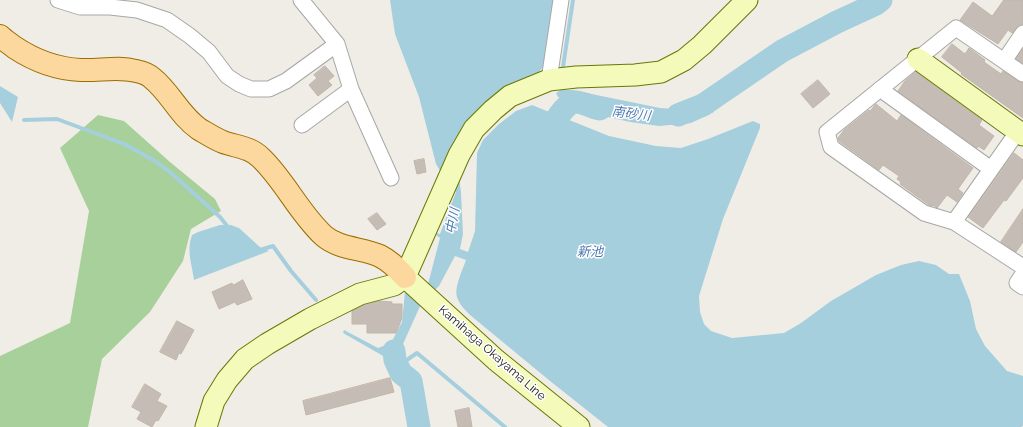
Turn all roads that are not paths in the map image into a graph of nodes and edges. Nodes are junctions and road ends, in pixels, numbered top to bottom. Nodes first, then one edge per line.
1 (58, 0) edge
2 (301, 0) edge
3 (561, 0) edge
4 (747, 0) edge
5 (138, 5) edge
6 (1023, 33) edge
7 (0, 36) edge
8 (337, 44) junction
9 (918, 59) junction
10 (1004, 61) junction
11 (1023, 74) edge
12 (549, 80) junction
13 (351, 89) junction
14 (880, 89) junction
15 (302, 125) dead end
16 (1021, 133) edge
17 (991, 169) junction
18 (391, 178) dead end
19 (954, 222) junction
20 (1023, 268) edge
21 (1023, 274) edge
22 (408, 280) junction
23 (1023, 287) edge
24 (206, 427) edge
25 (579, 427) edge

1 - 5 street
2 - 8 street
3 - 12 street
4 - 12 street
5 - 8 street
6 - 10 street
7 - 22 main road
8 - 13 street
9 - 10 street
9 - 14 street
9 - 16 street
10 - 11 street
12 - 22 street
13 - 15 street
13 - 18 street
14 - 17 street
14 - 19 street
16 - 17 street
17 - 19 street
19 - 20 street
21 - 23 street
22 - 24 street
22 - 25 street, Kamihaga Okayama Line

